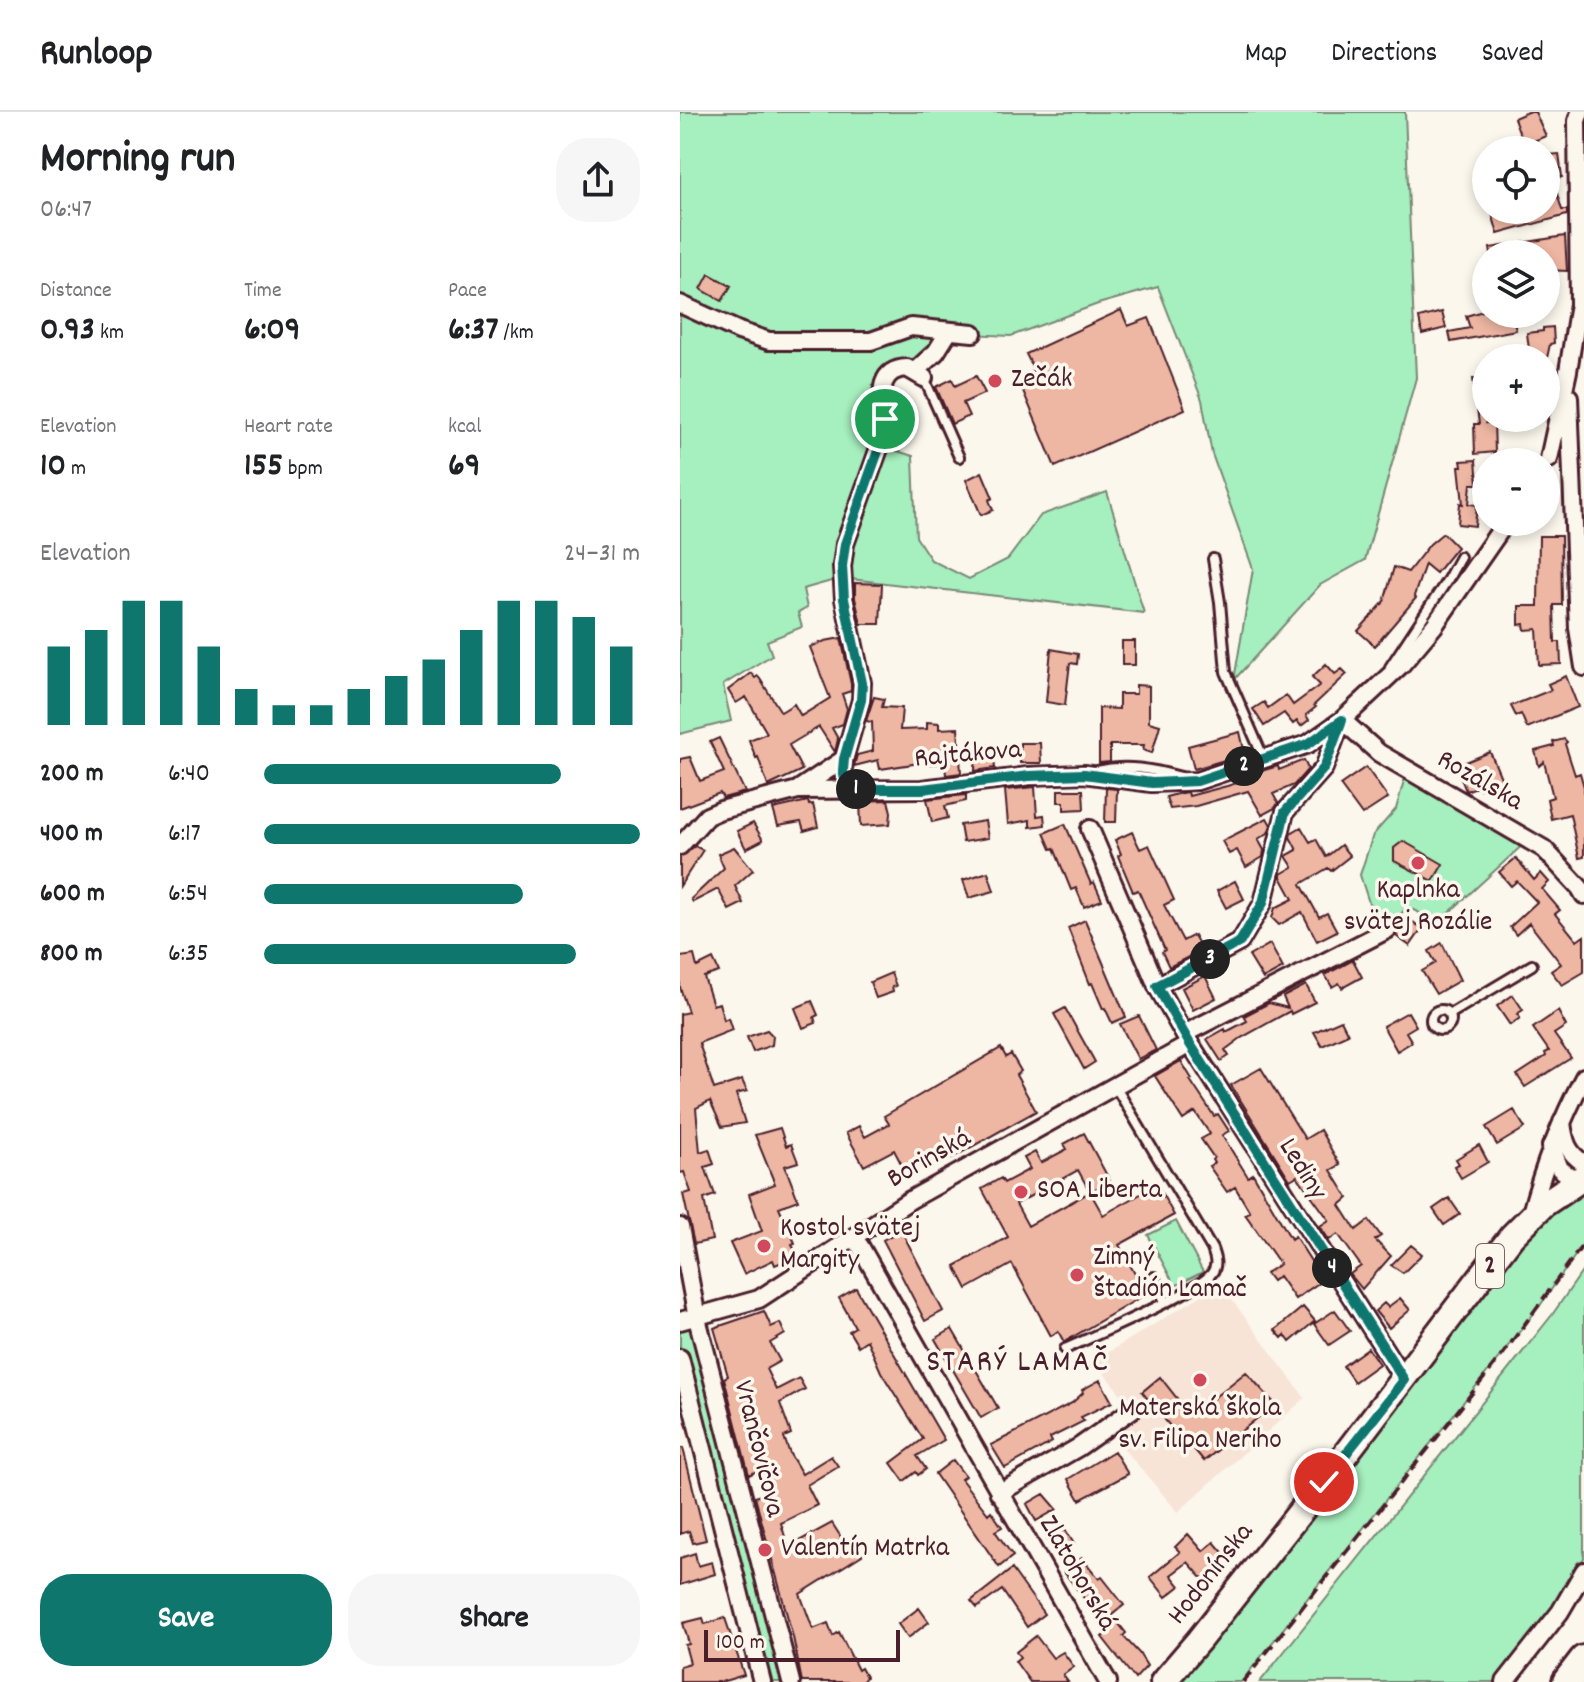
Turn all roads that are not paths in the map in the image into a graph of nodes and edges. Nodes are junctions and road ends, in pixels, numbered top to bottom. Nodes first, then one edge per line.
1 (1577, 115) edge
2 (1581, 302) edge
3 (680, 304) edge
4 (948, 333) junction
5 (973, 333) dead end
6 (1568, 371) junction
7 (920, 374) junction
8 (1550, 448) edge
9 (959, 457) dead end
10 (1571, 458) junction
11 (1560, 459) edge
12 (1496, 536) edge
13 (1460, 557) dead end
14 (1213, 559) dead end
15 (1584, 667) edge
16 (1375, 690) junction
17 (1342, 720) junction
18 (844, 759) junction
19 (1264, 760) junction
20 (847, 789) junction
21 (798, 790) junction
22 (1090, 829) dead end
23 (680, 846) edge
24 (1584, 895) edge
25 (1387, 930) dead end
26 (1532, 965) dead end
27 (1157, 986) junction
28 (1450, 1014) dead end
29 (1187, 1039) junction
30 (1584, 1077) edge
31 (1115, 1086) junction
32 (1562, 1121) junction
33 (1551, 1146) junction
34 (1580, 1170) edge
35 (1530, 1217) junction
36 (680, 1227) edge
37 (853, 1238) junction
38 (1154, 1277) dead end
39 (1165, 1302) junction
40 (688, 1319) edge
41 (1065, 1349) dead end
42 (680, 1358) edge
43 (1404, 1380) junction
44 (1133, 1409) dead end
45 (999, 1493) junction
46 (1584, 1571) edge
47 (1584, 1660) edge
48 (762, 1682) edge
49 (791, 1682) edge
50 (1108, 1682) edge
51 (1163, 1682) edge
52 (1505, 1682) edge
53 (1567, 1682) edge

1 - 2 street
2 - 6 street
3 - 4 street
4 - 5 street
4 - 7 street
6 - 8 street
6 - 10 street
7 - 9 lane
7 - 18 street
10 - 11 street
10 - 15 street
12 - 16 street, Rajtákova
13 - 16 lane
14 - 19 lane
16 - 17 street, Rajtákova
17 - 19 street, Rajtákova
17 - 24 street, Rozálska
17 - 27 street
18 - 20 street
18 - 21 street
19 - 20 street, Rajtákova
20 - 21 street, Rajtákova
21 - 23 street, Rajtákova
22 - 27 street, Lediny
25 - 29 street, Borinská
26 - 28 lane
27 - 29 street, Lediny
29 - 31 street, Borinská
29 - 43 street, Lediny
30 - 32 street
31 - 37 street, Borinská
31 - 39 lane
32 - 33 street
32 - 34 street
33 - 34 street
33 - 35 street
34 - 35 main road, Hodonínska / 2
35 - 43 main road, Hodonínska / 2
36 - 40 street, Vrančovičova
37 - 40 street, Borinská
37 - 45 street, Zlatohorská
38 - 39 lane
39 - 41 lane
40 - 49 street, Vrančovičova
42 - 48 street, Vrančovičova
43 - 51 main road, Hodonínska / 2
44 - 45 street
45 - 50 street, Zlatohorská
46 - 52 street
47 - 53 highway

